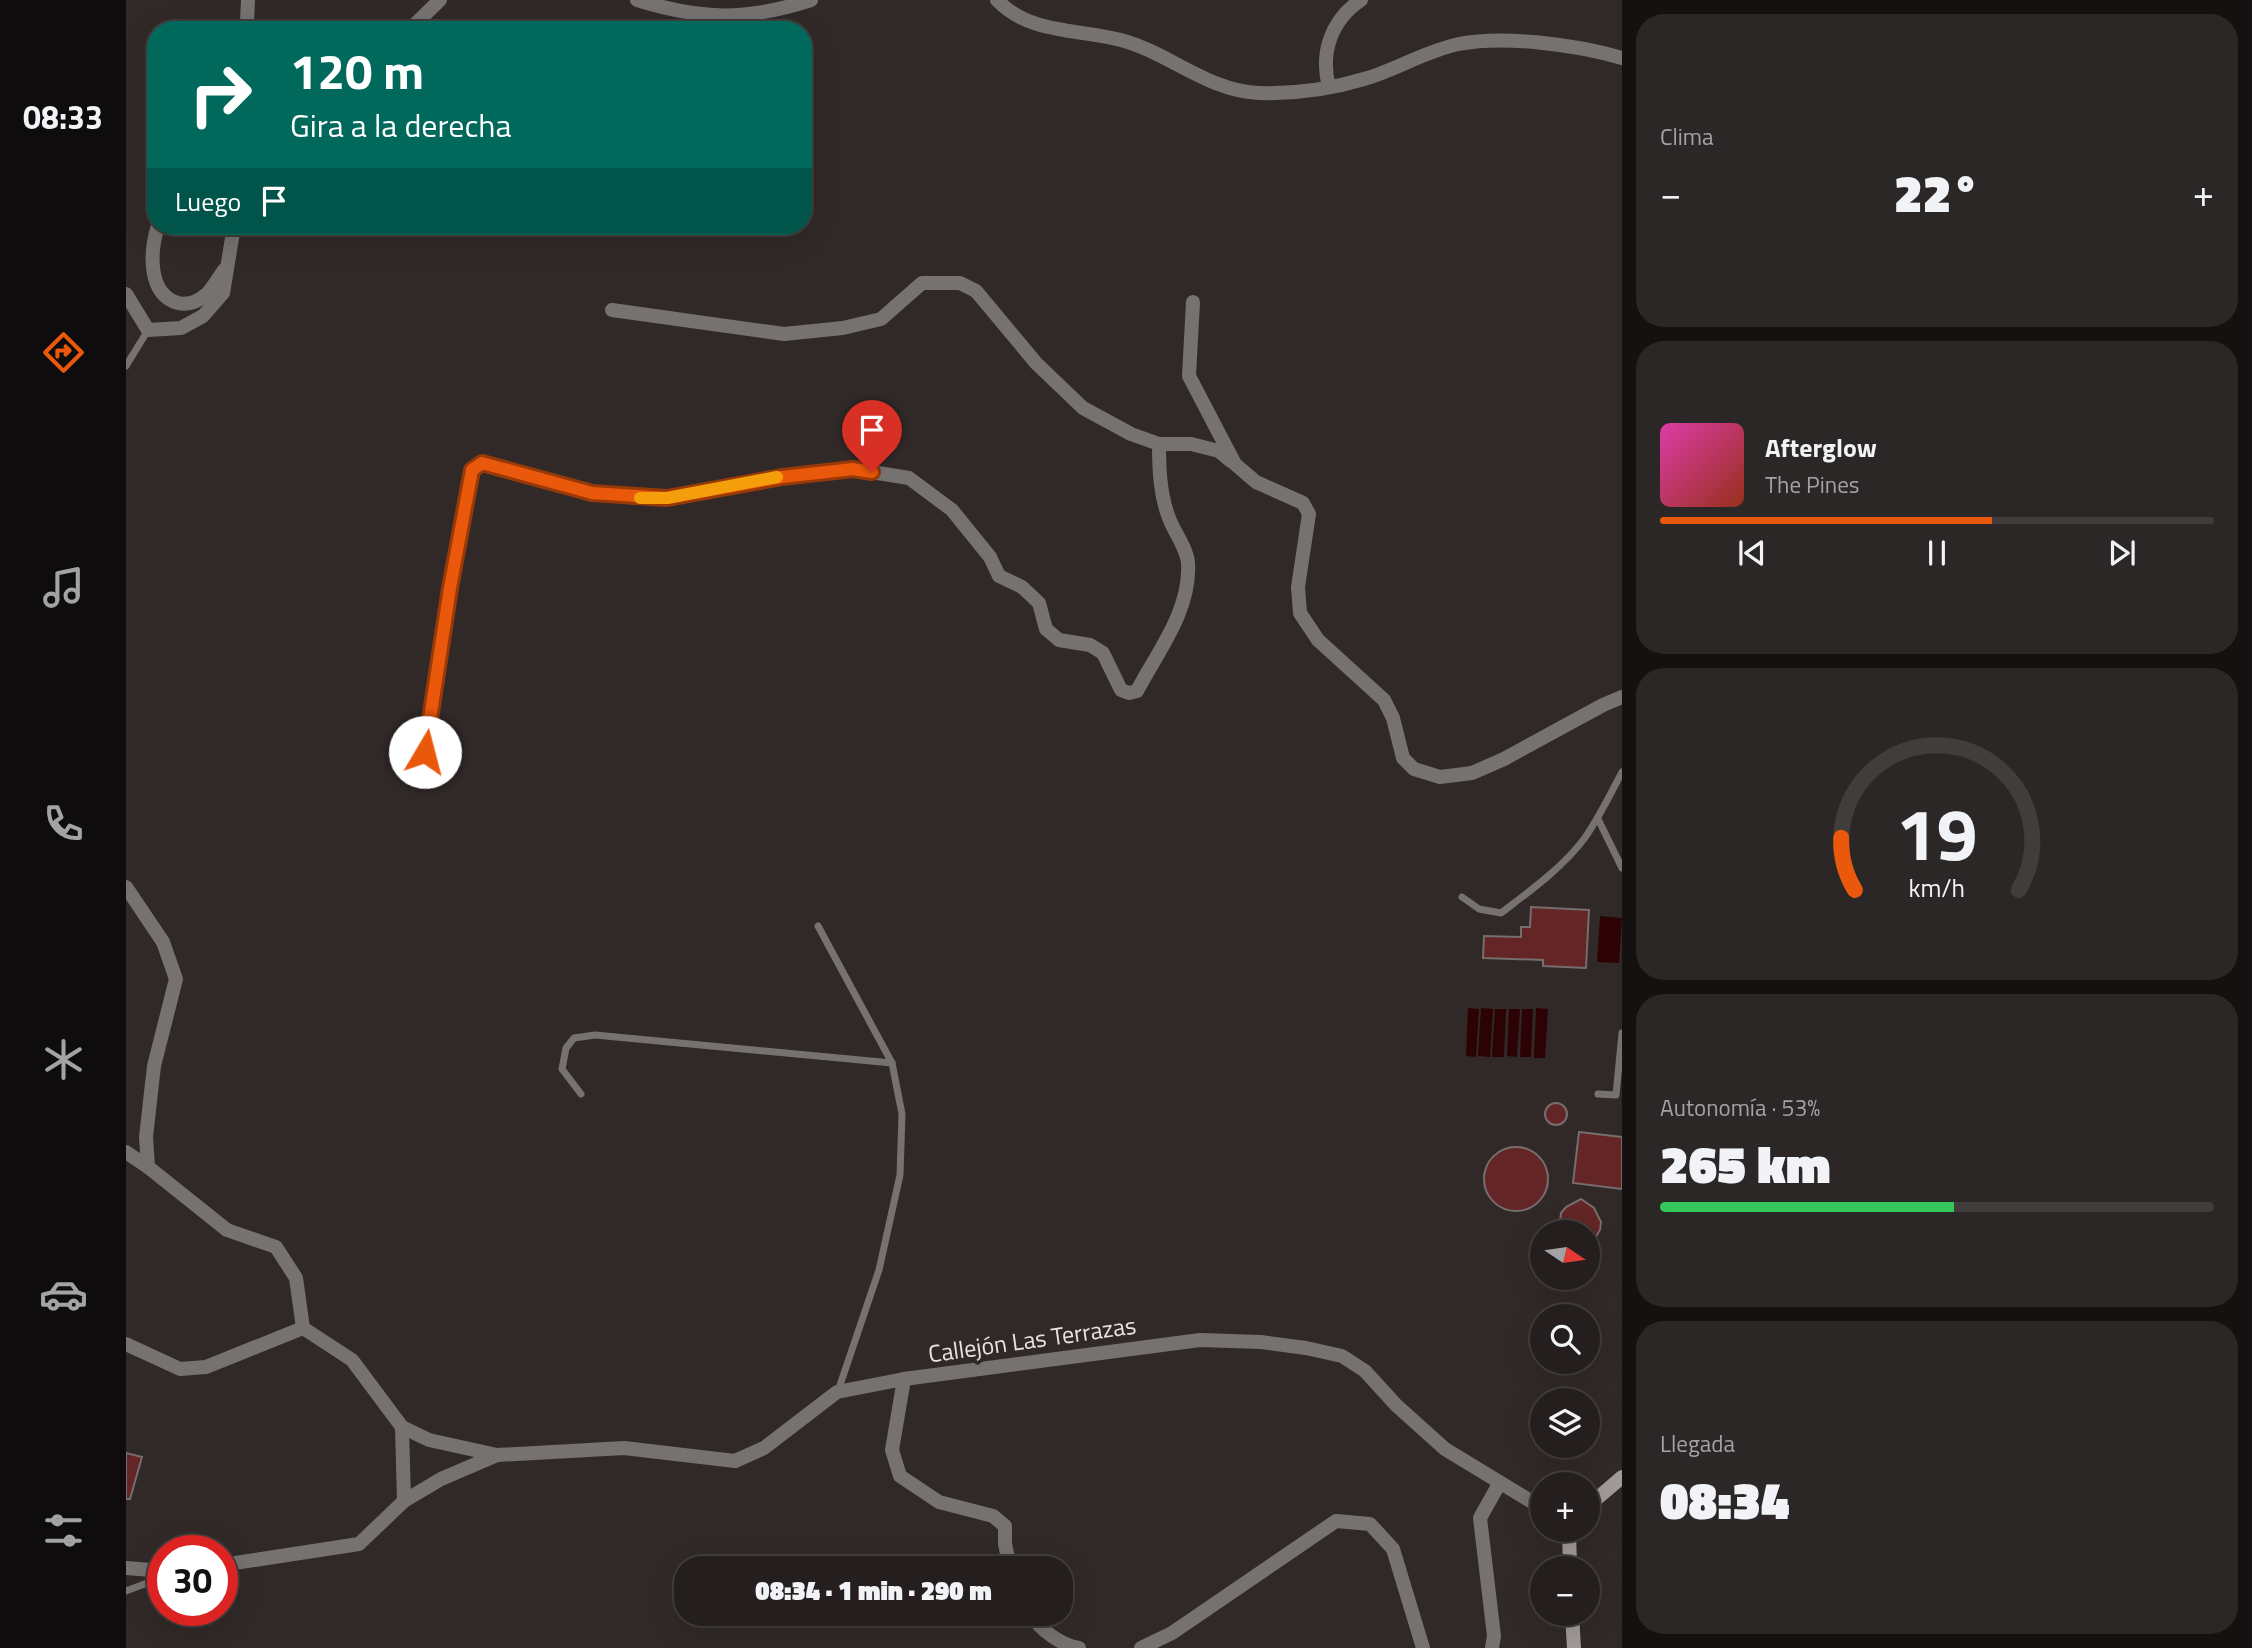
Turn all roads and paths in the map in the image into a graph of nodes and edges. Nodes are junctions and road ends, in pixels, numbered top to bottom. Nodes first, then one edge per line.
1 (248, 0) edge
2 (440, 0) edge
3 (637, 0) edge
4 (811, 0) edge
5 (997, 0) edge
6 (1361, 0) edge
7 (247, 21) edge
8 (418, 21) edge
9 (1622, 58) edge
10 (1329, 87) junction
11 (157, 235) edge
12 (232, 235) edge
13 (227, 266) junction
14 (126, 294) edge
15 (1193, 302) dead end
16 (612, 310) dead end
17 (148, 330) junction
18 (126, 366) edge
19 (1158, 444) junction
20 (1235, 464) junction
21 (1622, 697) edge
22 (425, 752) dead end
23 (1622, 772) edge
24 (1598, 819) junction
25 (1622, 869) edge
26 (126, 887) edge
27 (1462, 897) dead end
28 (818, 926) dead end
29 (1622, 1033) edge
30 (892, 1063) junction
31 (581, 1094) dead end
32 (1598, 1094) dead end
33 (126, 1152) edge
34 (148, 1167) junction
35 (303, 1328) junction
36 (126, 1344) edge
37 (904, 1380) junction
38 (838, 1392) junction
39 (402, 1426) junction
40 (496, 1455) junction
41 (1622, 1477) edge
42 (1499, 1484) junction
43 (1600, 1496) edge
44 (404, 1501) junction
45 (1530, 1501) edge
46 (1007, 1556) edge
47 (238, 1563) edge
48 (126, 1568) edge
49 (147, 1570) edge
50 (147, 1583) edge
51 (126, 1591) edge
52 (1041, 1626) edge
53 (1573, 1626) edge
54 (1079, 1648) edge
55 (1141, 1648) edge
56 (1423, 1648) edge
57 (1492, 1648) edge
58 (1574, 1648) edge

1 - 7 street
2 - 8 street
3 - 4 street
5 - 10 street
6 - 10 street
9 - 10 street
11 - 13 street
12 - 13 street
13 - 17 street
14 - 17 street
15 - 20 street
16 - 19 street
17 - 18 lane
19 - 20 street
19 - 22 street
20 - 21 street
23 - 24 lane
24 - 25 lane
24 - 27 lane
26 - 34 street
28 - 30 lane
29 - 32 lane
30 - 31 lane
30 - 38 lane
33 - 34 street
34 - 35 street
35 - 36 street
35 - 39 street
37 - 38 street, Callejón Las Terrazas
37 - 42 street, Callejón Las Terrazas
37 - 46 street
38 - 40 street, Callejón Las Terrazas
39 - 40 street
39 - 44 street
40 - 44 street
41 - 43 street
42 - 45 street, Callejón Las Terrazas
42 - 57 street
44 - 47 street
48 - 49 street
50 - 51 lane
52 - 54 street
53 - 58 street
55 - 56 street

